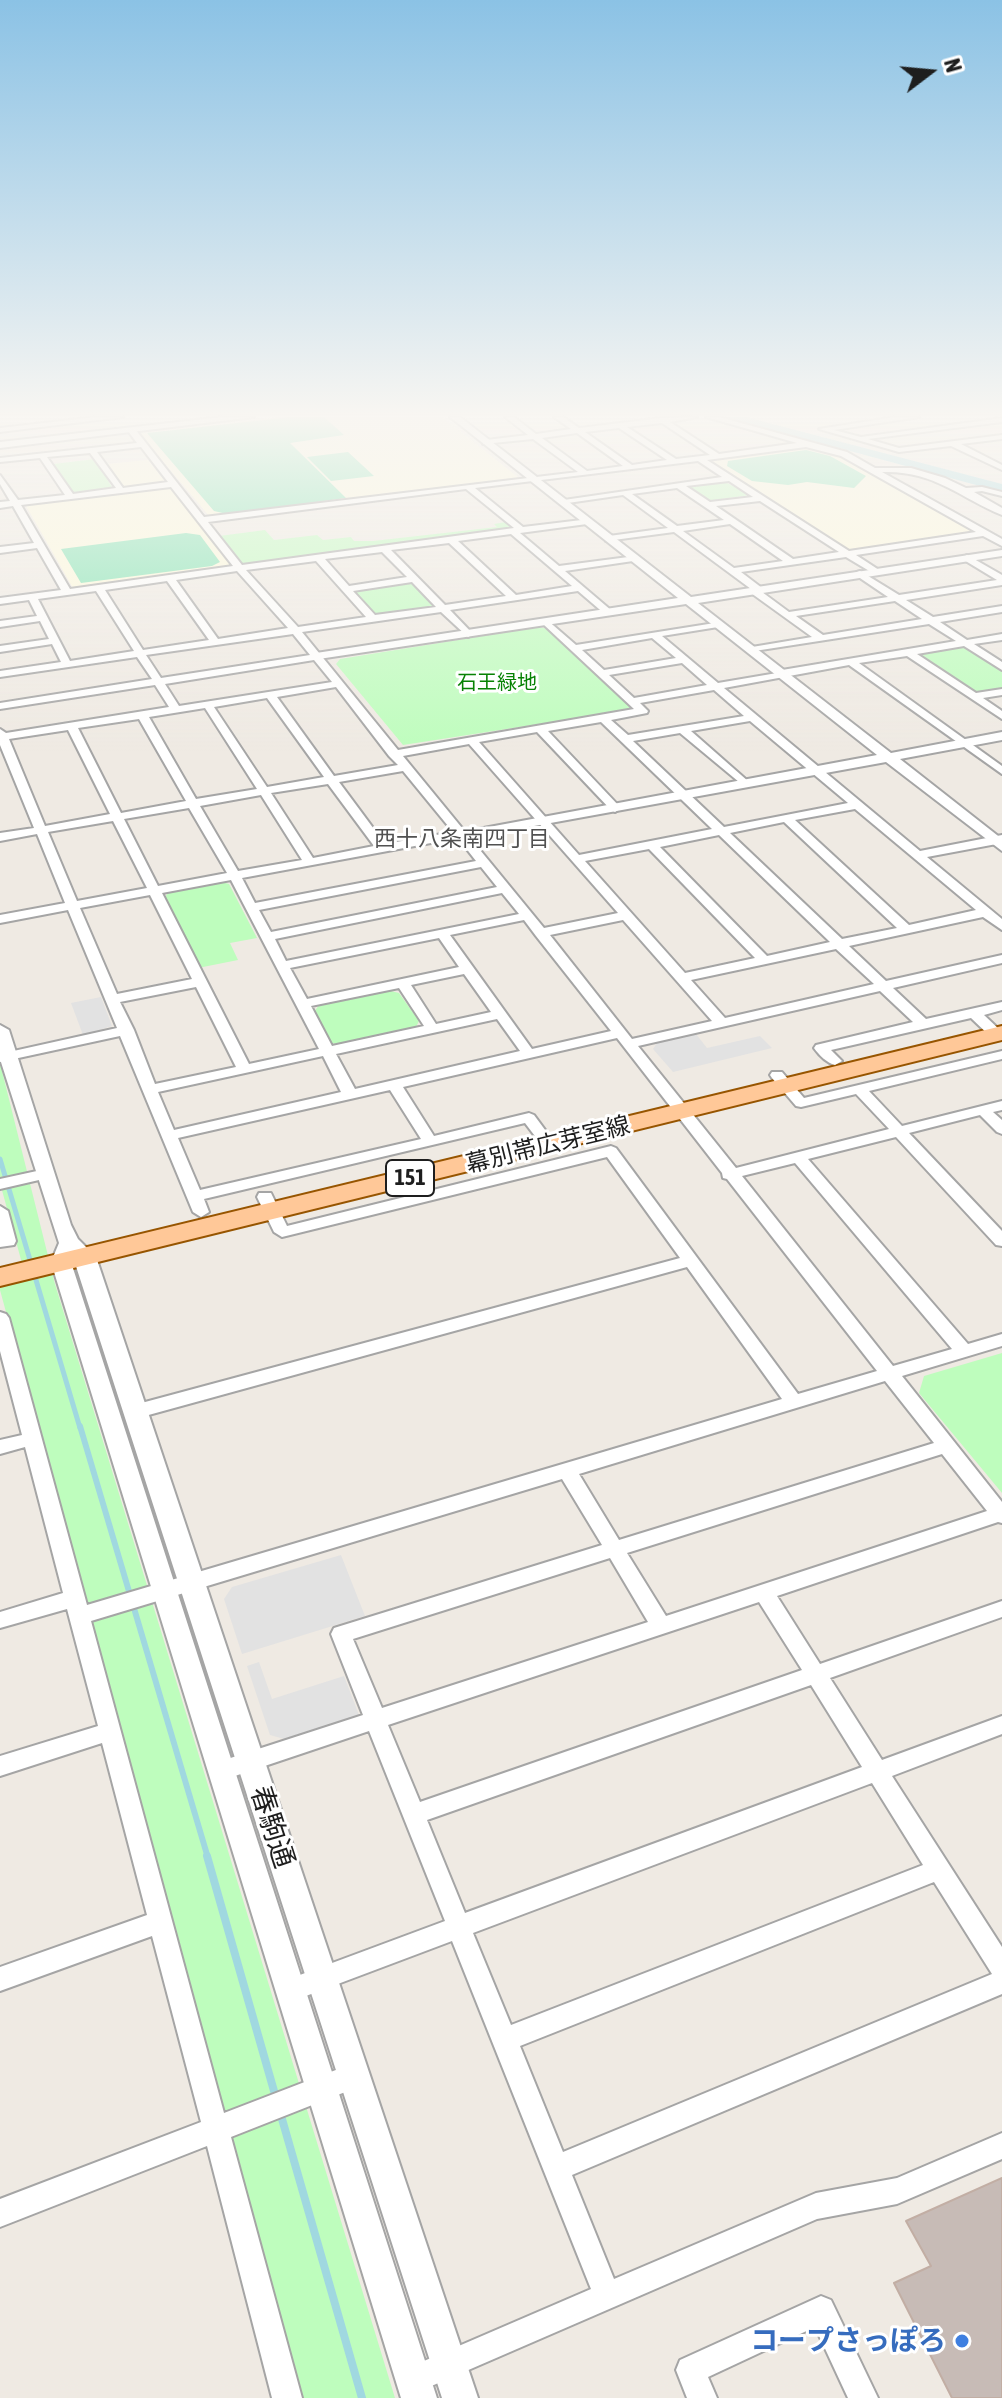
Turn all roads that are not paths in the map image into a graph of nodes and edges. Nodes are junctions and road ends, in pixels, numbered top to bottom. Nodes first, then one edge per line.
1 (30, 529) edge
2 (208, 529) edge
3 (515, 529) edge
4 (532, 529) edge
5 (597, 529) edge
6 (675, 529) joint
7 (743, 529) edge
8 (808, 529) edge
9 (978, 529) edge
10 (517, 531) junction
11 (985, 533) junction
12 (609, 539) junction
13 (451, 540) junction
14 (1002, 543) edge
15 (39, 545) junction
16 (385, 549) junction
17 (0, 550) edge
18 (1002, 553) edge
19 (847, 554) junction
20 (319, 558) junction
21 (633, 558) junction
22 (967, 558) junction
23 (791, 562) junction
24 (240, 569) junction
25 (557, 569) junction
26 (732, 571) junction
27 (876, 572) junction
28 (860, 574) junction
29 (170, 578) junction
30 (415, 579) junction
31 (1002, 580) edge
32 (99, 588) junction
33 (580, 588) junction
34 (346, 589) junction
35 (756, 590) junction
36 (67, 592) junction
37 (32, 597) junction
38 (514, 598) junction
39 (896, 598) junction
40 (1, 599) edge
41 (689, 601) junction
42 (444, 609) junction
43 (1002, 609) edge
44 (609, 613) junction
45 (787, 615) junction
46 (44, 618) junction
47 (373, 619) junction
48 (931, 620) junction
49 (546, 622) junction
50 (0, 624) edge
51 (718, 624) junction
52 (295, 630) junction
53 (468, 634) junction
54 (654, 635) junction
55 (1002, 637) edge
56 (820, 638) junction
57 (55, 641) junction
58 (215, 642) junction
59 (965, 643) junction
60 (574, 648) junction
61 (0, 649) edge
62 (752, 650) junction
63 (908, 652) junction
64 (140, 653) junction
65 (316, 657) junction
66 (684, 660) junction
67 (851, 662) junction
68 (67, 664) junction
69 (1002, 667) edge
70 (602, 673) junction
71 (0, 674) edge
72 (783, 674) junction
73 (157, 681) junction
74 (337, 684) junction
75 (716, 687) junction
76 (1002, 692) edge
77 (270, 695) junction
78 (974, 697) junction
79 (632, 701) junction
80 (208, 705) junction
81 (0, 706) edge
82 (176, 710) junction
83 (142, 715) junction
84 (1002, 716) edge
85 (602, 717) junction
86 (754, 717) junction
87 (71, 726) junction
88 (539, 728) junction
89 (683, 730) junction
90 (1, 734) edge
91 (1002, 736) edge
92 (626, 739) junction
93 (471, 740) junction
94 (963, 743) junction
95 (393, 754) junction
96 (889, 757) junction
97 (404, 767) junction
98 (816, 771) junction
99 (1002, 771) edge
100 (331, 780) junction
101 (745, 784) junction
102 (263, 791) junction
103 (683, 796) junction
104 (193, 804) junction
105 (856, 805) junction
106 (615, 808) junction
107 (117, 817) junction
108 (786, 818) junction
109 (543, 822) junction
110 (42, 830) junction
111 (720, 831) junction
112 (462, 835) junction
113 (0, 837) edge
114 (1000, 841) edge
115 (652, 845) junction
116 (381, 848) junction
117 (917, 855) junction
118 (577, 859) junction
119 (309, 861) junction
120 (484, 863) junction
121 (234, 875) junction
122 (153, 889) junction
123 (505, 889) junction
124 (74, 905) junction
125 (251, 908) junction
126 (986, 912) junction
127 (627, 915) junction
128 (527, 916) junction
129 (0, 919) edge
130 (1002, 926) edge
131 (906, 929) junction
132 (442, 933) junction
133 (541, 933) junction
134 (267, 937) junction
135 (839, 944) junction
136 (1002, 959) edge
137 (764, 960) junction
138 (281, 966) junction
139 (468, 969) junction
140 (683, 978) junction
141 (200, 982) junction
142 (403, 983) junction
143 (884, 986) junction
144 (114, 999) junction
145 (302, 1004) junction
146 (1002, 1006) edge
147 (500, 1014) junction
148 (722, 1023) junction
149 (923, 1024) junction
150 (432, 1028) junction
151 (0, 1030) edge
152 (127, 1030) junction
153 (994, 1030) edge
154 (624, 1038) junction
155 (327, 1052) junction
156 (528, 1053) junction
157 (4, 1057) edge
158 (835, 1061) junction
159 (244, 1069) junction
160 (782, 1079) junction
161 (394, 1084) junction
162 (152, 1089) junction
163 (860, 1090) junction
164 (350, 1094) junction
165 (1002, 1105) edge
166 (678, 1106) junction
167 (982, 1109) junction
168 (1002, 1129) edge
169 (899, 1131) junction
170 (171, 1135) junction
171 (544, 1138) junction
172 (430, 1142) junction
173 (798, 1157) junction
174 (491, 1170) junction
175 (46, 1174) junction
176 (729, 1175) junction
177 (0, 1184) edge
178 (198, 1204) junction
179 (269, 1204) junction
180 (0, 1211) edge
181 (1002, 1241) edge
182 (0, 1242) edge
183 (72, 1254) junction
184 (0, 1260) edge
185 (692, 1260) junction
186 (0, 1277) edge
187 (0, 1318) edge
188 (1002, 1340) edge
189 (964, 1351) junction
190 (889, 1374) junction
191 (795, 1403) junction
192 (134, 1412) junction
193 (31, 1439) junction
194 (946, 1446) junction
195 (0, 1447) edge
196 (568, 1472) junction
197 (1001, 1515) edge
198 (615, 1549) junction
199 (193, 1582) junction
200 (164, 1591) junction
201 (763, 1591) junction
202 (77, 1607) junction
203 (1002, 1609) edge
204 (0, 1620) edge
205 (660, 1624) junction
206 (815, 1673) junction
207 (375, 1721) junction
208 (1002, 1725) edge
209 (111, 1731) junction
210 (250, 1761) junction
211 (0, 1766) edge
212 (220, 1771) junction
213 (878, 1772) junction
214 (415, 1814) junction
215 (940, 1869) junction
216 (159, 1922) junction
217 (459, 1928) junction
218 (1002, 1969) edge
219 (322, 1977) junction
220 (0, 1979) edge
221 (1002, 1982) edge
222 (290, 1990) junction
223 (504, 2040) junction
224 (354, 2076) junction
225 (321, 2089) junction
226 (216, 2129) junction
227 (1002, 2146) edge
228 (557, 2168) junction
229 (0, 2213) edge
230 (607, 2295) junction
231 (454, 2382) edge
232 (416, 2389) edge
233 (287, 2398) edge
234 (702, 2398) edge
235 (863, 2398) edge

1 - 15 street
2 - 24 street
3 - 10 street
4 - 10 street
5 - 12 street
6 - 12 street
6 - 26 street
7 - 23 street
8 - 19 street
9 - 11 street
10 - 13 street
10 - 25 street
11 - 14 street
11 - 19 street
12 - 21 street
13 - 16 street
13 - 38 street
15 - 17 street
15 - 36 street
16 - 20 street
16 - 30 street
18 - 22 street
19 - 23 street
19 - 27 street
20 - 24 street
20 - 34 street
21 - 25 street
21 - 41 street
22 - 27 street
22 - 31 street
23 - 26 street
24 - 29 street
24 - 52 street
25 - 33 street
26 - 35 street
27 - 28 street
28 - 35 street
28 - 39 street
29 - 32 street
29 - 58 street
30 - 34 street
30 - 42 street
31 - 39 street
32 - 36 street
32 - 64 street
33 - 38 street
33 - 44 street
34 - 47 street
35 - 41 street
35 - 45 street
36 - 37 street
37 - 40 street
37 - 46 street
38 - 42 street
39 - 45 street
39 - 48 street
41 - 44 street
41 - 51 street
42 - 47 street
42 - 53 street
43 - 48 street
44 - 49 street
45 - 56 street
46 - 50 street
46 - 57 street
47 - 52 street
48 - 56 street
48 - 59 street
49 - 53 street
49 - 60 street
51 - 54 street
51 - 62 street
52 - 58 street
52 - 65 street
53 - 65 street
54 - 60 street
54 - 66 street
55 - 59 street
56 - 62 street
57 - 61 street
57 - 68 street
58 - 64 street
59 - 63 street
59 - 69 street
60 - 70 street
62 - 72 street
63 - 67 street
63 - 78 street
64 - 68 street
64 - 73 street
65 - 73 street
65 - 74 street
66 - 70 street
66 - 75 street
67 - 72 street
67 - 94 street
68 - 71 street
70 - 79 street
72 - 75 street
72 - 96 street
73 - 81 street
73 - 82 street
74 - 77 street
74 - 95 street
75 - 79 street
75 - 86 street
76 - 78 street
77 - 80 street
77 - 100 street
78 - 84 street
79 - 85 street
80 - 82 street
80 - 102 street
82 - 83 street
83 - 87 street
83 - 104 street
85 - 88 street
85 - 92 street
86 - 89 street
86 - 98 street
87 - 90 street
87 - 107 street
88 - 93 street
88 - 106 street
89 - 92 street
89 - 101 street
90 - 110 street
91 - 94 street
92 - 103 street
93 - 95 street
93 - 109 street
94 - 96 street
94 - 99 street
95 - 97 street
96 - 98 street
96 - 114 street
97 - 100 street
97 - 112 street
98 - 101 street
98 - 105 street
100 - 102 street
100 - 116 street
101 - 103 street
102 - 104 street
102 - 119 street
103 - 106 street
103 - 111 street
104 - 107 street
104 - 121 street
105 - 108 street
105 - 117 street
106 - 109 street
107 - 110 street
107 - 122 street
108 - 111 street
108 - 131 street
109 - 112 street
109 - 118 street
110 - 113 street
110 - 124 street
111 - 115 street
111 - 135 street
112 - 116 street
112 - 120 street
114 - 117 street
115 - 118 street
115 - 137 street
116 - 119 street
117 - 126 street
118 - 127 street
119 - 121 street
120 - 123 street
120 - 125 street
121 - 122 street
121 - 125 street
122 - 124 street
122 - 141 street
123 - 128 street
123 - 134 street
124 - 129 street
124 - 144 street
125 - 134 street
126 - 130 street
126 - 131 street
127 - 133 street
127 - 140 street
128 - 132 street
128 - 133 street
131 - 135 street
132 - 138 street
132 - 139 street
133 - 154 street
134 - 138 street
135 - 137 street
135 - 143 street
136 - 143 street
137 - 140 street
138 - 145 street
139 - 142 street
139 - 147 street
140 - 148 street
141 - 144 street
141 - 159 street
142 - 145 street
142 - 150 street
143 - 148 street
143 - 149 street
144 - 152 street
145 - 155 street
146 - 153 street
147 - 150 street
147 - 156 street
148 - 154 street
149 - 153 street
149 - 158 street
150 - 155 street
151 - 157 street
152 - 157 street
152 - 162 street
153 - 158 main road, 幕別帯広芽室線 / 151
153 - 160 main road, 幕別帯広芽室線 / 151
153 - 163 street
154 - 156 street
154 - 166 street
155 - 159 street
155 - 164 street
156 - 161 street
157 - 175 street
158 - 160 main road, 幕別帯広芽室線 / 151
159 - 162 street
160 - 163 street
160 - 166 main road, 幕別帯広芽室線 / 151
161 - 164 street
161 - 172 street
162 - 170 street
163 - 169 street
164 - 170 street
165 - 167 street
166 - 171 main road, 幕別帯広芽室線 / 151
166 - 176 street
167 - 168 street
167 - 169 street
169 - 173 street
169 - 181 street
170 - 178 street
171 - 172 street
171 - 174 main road, 幕別帯広芽室線 / 151
171 - 179 main road, 幕別帯広芽室線 / 151
172 - 178 street
173 - 176 street
173 - 189 street
174 - 179 main road, 幕別帯広芽室線 / 151
174 - 185 street
175 - 177 street
175 - 183 street
176 - 190 street
178 - 179 main road, 幕別帯広芽室線 / 151
178 - 183 main road, 幕別帯広芽室線 / 151
179 - 183 main road, 幕別帯広芽室線 / 151
180 - 182 street
183 - 184 main road, 幕別帯広芽室線 / 151
183 - 186 main road, 幕別帯広芽室線 / 151
183 - 192 street, 春駒通
183 - 200 street, 春駒通
185 - 191 street
185 - 192 street
187 - 193 street
188 - 189 street
189 - 190 street
190 - 191 street
190 - 194 street
191 - 196 street
192 - 199 street, 春駒通
193 - 195 street
193 - 202 street
194 - 197 street
194 - 198 street
196 - 198 street
196 - 199 street
197 - 201 street
198 - 205 street
198 - 207 street
199 - 200 street
199 - 210 street, 春駒通
200 - 202 street
200 - 212 street, 春駒通
201 - 205 street
201 - 206 street
202 - 204 street
202 - 209 street
203 - 206 street
205 - 207 street
206 - 213 street
206 - 214 street
207 - 210 street
207 - 214 street
208 - 213 street
209 - 211 street
209 - 216 street
210 - 212 street
210 - 219 street, 春駒通
212 - 222 street, 春駒通
213 - 215 street
213 - 217 street
214 - 217 street
215 - 218 street
215 - 223 street
216 - 220 street
216 - 226 street
217 - 219 street
217 - 223 street
219 - 222 street
219 - 224 street, 春駒通
221 - 228 street
222 - 225 street, 春駒通
223 - 228 street
224 - 225 street
224 - 231 street, 春駒通
225 - 226 street
225 - 232 street, 春駒通
226 - 229 street
226 - 233 street
227 - 230 street
228 - 230 street
230 - 231 street
231 - 232 street
234 - 235 street

